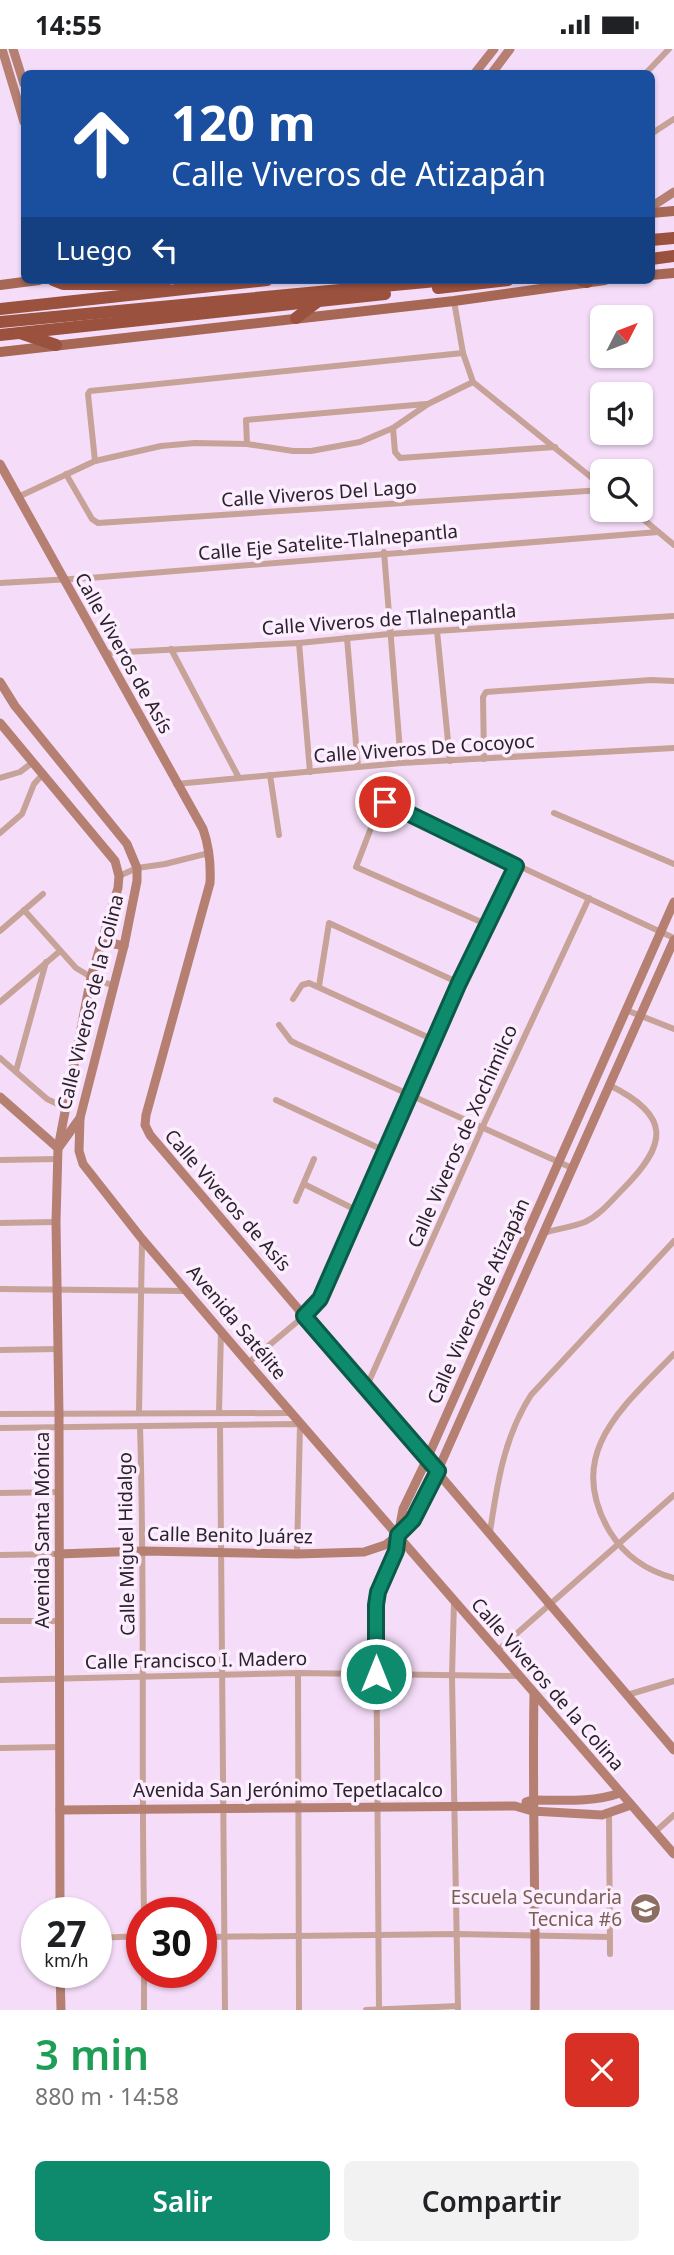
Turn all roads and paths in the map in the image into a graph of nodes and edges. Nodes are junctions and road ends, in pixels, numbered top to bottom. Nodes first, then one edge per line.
1 (2, 49) edge
2 (13, 49) edge
3 (494, 49) edge
4 (510, 49) edge
5 (669, 49) edge
6 (477, 70) edge
7 (494, 70) edge
8 (649, 70) edge
9 (21, 74) edge
10 (21, 102) edge
11 (674, 119) edge
12 (655, 131) edge
13 (674, 192) edge
14 (655, 204) edge
15 (674, 211) edge
16 (655, 213) edge
17 (674, 238) edge
18 (655, 240) edge
19 (674, 259) edge
20 (655, 261) edge
21 (674, 273) edge
22 (655, 275) edge
23 (21, 282) edge
24 (63, 284) edge
25 (154, 284) edge
26 (154, 284) edge
27 (229, 284) edge
28 (405, 284) edge
29 (471, 284) edge
30 (564, 284) edge
31 (0, 285) edge
32 (171, 290) junction
33 (331, 291) junction
34 (454, 301) junction
35 (0, 309) edge
36 (296, 318) junction
37 (0, 324) edge
38 (0, 335) edge
39 (56, 345) junction
40 (0, 352) edge
41 (463, 353) junction
42 (473, 382) junction
43 (428, 404) junction
44 (393, 428) junction
45 (247, 444) junction
46 (555, 447) junction
47 (95, 461) junction
48 (0, 464) edge
49 (66, 474) junction
50 (590, 478) edge
51 (590, 489) edge
52 (18, 497) junction
53 (647, 522) edge
54 (658, 531) junction
55 (674, 544) edge
56 (384, 552) junction
57 (63, 578) junction
58 (0, 583) edge
59 (674, 616) edge
60 (438, 631) junction
61 (389, 634) junction
62 (347, 638) junction
63 (299, 643) junction
64 (171, 649) junction
65 (106, 653) junction
66 (674, 681) edge
67 (0, 682) edge
68 (0, 723) edge
69 (674, 748) edge
70 (484, 759) junction
71 (450, 761) junction
72 (33, 762) junction
73 (401, 763) junction
74 (358, 767) junction
75 (310, 772) junction
76 (43, 774) junction
77 (270, 775) junction
78 (0, 778) edge
79 (239, 778) junction
80 (176, 784) junction
81 (96, 807) junction
82 (554, 813) dead end
83 (82, 820) junction
84 (0, 833) edge
85 (279, 835) dead end
86 (209, 853) junction
87 (674, 864) edge
88 (516, 866) junction
89 (136, 868) junction
90 (119, 876) junction
91 (43, 894) dead end
92 (589, 898) junction
93 (674, 902) edge
94 (24, 910) junction
95 (488, 925) junction
96 (0, 931) edge
97 (661, 932) junction
98 (674, 939) edge
99 (102, 941) junction
100 (124, 946) junction
101 (60, 951) junction
102 (46, 962) junction
103 (91, 977) junction
104 (459, 983) junction
105 (114, 986) junction
106 (319, 986) junction
107 (293, 999) dead end
108 (0, 1002) edge
109 (626, 1010) junction
110 (640, 1016) junction
111 (279, 1025) dead end
112 (674, 1029) edge
113 (434, 1040) junction
114 (0, 1058) edge
115 (16, 1071) junction
116 (609, 1085) junction
117 (409, 1096) junction
118 (0, 1097) edge
119 (276, 1100) dead end
120 (64, 1107) junction
121 (80, 1118) junction
122 (482, 1128) junction
123 (58, 1148) junction
124 (385, 1151) junction
125 (58, 1159) junction
126 (314, 1159) dead end
127 (0, 1160) edge
128 (559, 1162) junction
129 (572, 1168) junction
130 (304, 1184) junction
131 (296, 1201) dead end
132 (358, 1211) junction
133 (56, 1222) junction
134 (0, 1223) edge
135 (543, 1233) junction
136 (142, 1239) junction
137 (674, 1241) edge
138 (0, 1289) edge
139 (58, 1290) junction
140 (141, 1291) junction
141 (187, 1291) junction
142 (304, 1316) junction
143 (221, 1331) junction
144 (58, 1349) junction
145 (0, 1350) edge
146 (674, 1354) edge
147 (248, 1363) junction
148 (366, 1388) junction
149 (139, 1413) junction
150 (219, 1413) junction
151 (291, 1413) junction
152 (0, 1414) edge
153 (60, 1414) junction
154 (300, 1424) junction
155 (220, 1425) junction
156 (140, 1426) junction
157 (60, 1427) junction
158 (0, 1428) edge
159 (427, 1459) junction
160 (438, 1471) junction
161 (60, 1492) junction
162 (0, 1493) edge
163 (674, 1495) edge
164 (490, 1532) junction
165 (398, 1535) junction
166 (618, 1545) junction
167 (144, 1551) junction
168 (222, 1552) junction
169 (58, 1554) junction
170 (0, 1555) edge
171 (298, 1555) junction
172 (674, 1578) edge
173 (454, 1601) junction
174 (551, 1606) junction
175 (0, 1621) edge
176 (59, 1621) junction
177 (497, 1651) junction
178 (298, 1673) junction
179 (222, 1674) junction
180 (376, 1674) junction
181 (143, 1675) junction
182 (452, 1676) junction
183 (519, 1676) junction
184 (60, 1679) junction
185 (0, 1680) edge
186 (674, 1681) edge
187 (534, 1694) junction
188 (626, 1695) junction
189 (60, 1747) junction
190 (0, 1748) edge
191 (674, 1750) edge
192 (620, 1793) junction
193 (532, 1805) junction
194 (631, 1805) junction
195 (378, 1806) junction
196 (299, 1807) junction
197 (455, 1807) junction
198 (222, 1808) junction
199 (142, 1809) junction
200 (60, 1810) junction
201 (609, 1813) junction
202 (674, 1815) edge
203 (655, 1832) junction
204 (674, 1853) edge
205 (60, 1897) edge
206 (144, 1897) edge
207 (457, 1934) junction
208 (379, 1935) junction
209 (300, 1936) junction
210 (536, 1936) junction
211 (217, 1937) edge
212 (224, 1937) junction
213 (610, 1937) junction
214 (610, 1954) dead end
215 (61, 1988) edge
216 (144, 1988) edge
217 (458, 2008) edge
218 (61, 2010) edge
219 (144, 2010) edge
220 (225, 2010) edge
221 (299, 2010) edge
222 (366, 2010) edge
223 (379, 2010) edge
224 (535, 2010) edge

1 - 10 street
2 - 9 street
3 - 6 street
4 - 7 street
5 - 8 street
11 - 12 street
13 - 14 street
15 - 16 main road
17 - 18 highway
19 - 20 highway
21 - 22 main road
23 - 31 main road
24 - 26 highway
25 - 32 highway
27 - 32 highway
28 - 33 highway
29 - 38 highway, bridge
30 - 34 main road
32 - 35 highway
33 - 36 highway
33 - 37 highway
34 - 36 main road
34 - 41 street
36 - 39 main road
37 - 39 highway
39 - 40 main road
41 - 42 street
41 - 47 street
42 - 43 street
42 - 46 street
43 - 44 street
43 - 45 street
44 - 45 street
44 - 46 street
45 - 47 street
46 - 50 street
47 - 49 street
48 - 52 street, Calle Viveros de Asís
49 - 51 street, Calle Viveros Del Lago
49 - 52 street
52 - 57 street, Calle Viveros de Asís
53 - 54 street
54 - 55 street
54 - 56 street, Calle Eje Satelite-Tlalnepantla
56 - 57 street, Calle Eje Satelite-Tlalnepantla
56 - 61 street
57 - 58 street, Calle Eje Satelite-Tlalnepantla
57 - 65 street, Calle Viveros de Asís
59 - 60 street, Calle Viveros de Tlalnepantla
60 - 61 street, Calle Viveros de Tlalnepantla
60 - 71 street
61 - 62 street, Calle Viveros de Tlalnepantla
61 - 73 street
62 - 63 street, Calle Viveros de Tlalnepantla
62 - 74 street
63 - 64 street, Calle Viveros de Tlalnepantla
63 - 75 street
64 - 65 street, Calle Viveros de Tlalnepantla
64 - 79 street
65 - 80 street, Calle Viveros de Asís
66 - 70 street
67 - 81 street
68 - 72 street, Calle Viveros de la Colina
69 - 70 street, Calle Viveros De Cocoyoc
70 - 71 street, Calle Viveros De Cocoyoc
71 - 73 street, Calle Viveros De Cocoyoc
72 - 76 street, Calle Viveros de la Colina
72 - 78 street
73 - 74 street, Calle Viveros De Cocoyoc
74 - 75 street, Calle Viveros De Cocoyoc
75 - 77 street, Calle Viveros De Cocoyoc
76 - 83 street, Calle Viveros de la Colina
76 - 84 street
77 - 79 street, Calle Viveros De Cocoyoc
77 - 85 street
79 - 80 street, Calle Viveros De Cocoyoc
80 - 86 street, Calle Viveros de Asís
81 - 83 street
81 - 89 street
82 - 87 street
83 - 90 street, Calle Viveros de la Colina
86 - 89 street
86 - 142 street, Calle Viveros de Asís
88 - 92 street
88 - 95 street
88 - 95 street
89 - 90 street
89 - 100 street, Calle Viveros de la Colina
90 - 99 street, Calle Viveros de la Colina
91 - 94 street
92 - 97 street
92 - 122 street, Calle Viveros de Xochimilco
93 - 97 street, Calle Viveros de Atizapán
94 - 96 street
94 - 101 street
95 - 104 street
97 - 98 street
97 - 109 street, Calle Viveros de Atizapán
98 - 110 street, Calle Viveros de Atizapán
99 - 100 street
99 - 103 street, Calle Viveros de la Colina
100 - 105 street, Calle Viveros de la Colina
101 - 102 street
101 - 103 street
102 - 108 street
102 - 115 street
103 - 105 street
103 - 120 street, Calle Viveros de la Colina
104 - 106 street
104 - 113 street
105 - 121 street, Calle Viveros de la Colina
106 - 107 street
106 - 113 street
109 - 110 street
109 - 128 street, Calle Viveros de Atizapán
110 - 112 street
110 - 116 street, Calle Viveros de Atizapán
111 - 117 street
113 - 117 street
114 - 115 street
115 - 120 street
116 - 129 street, Calle Viveros de Atizapán
116 - 135 street
117 - 122 street
117 - 124 street
118 - 123 street
119 - 124 street
120 - 121 street
120 - 123 street, Calle Viveros de la Colina
121 - 123 street, Calle Viveros de la Colina
121 - 136 street, Avenida Satélite
122 - 128 street
122 - 148 street, Calle Viveros de Xochimilco
123 - 125 street, Avenida Santa Mónica
124 - 132 street
125 - 127 street
125 - 133 street, Avenida Santa Mónica
126 - 130 street
128 - 129 street
128 - 159 street, Calle Viveros de Atizapán
129 - 135 street, Calle Viveros de Atizapán
130 - 131 street
130 - 132 street
132 - 142 street
133 - 134 street
133 - 139 street, Avenida Santa Mónica
135 - 160 street, Calle Viveros de Atizapán
136 - 140 street
136 - 141 street, Avenida Satélite
137 - 164 street
138 - 139 street
139 - 140 street
139 - 144 street, Avenida Santa Mónica
140 - 141 street
140 - 149 street
141 - 143 street, Avenida Satélite
142 - 147 street
142 - 148 street, Calle Viveros de Asís
143 - 147 street, Avenida Satélite
143 - 150 street
144 - 145 street
144 - 153 street, Avenida Santa Mónica
146 - 166 street
147 - 151 street, Avenida Satélite
148 - 159 street, Calle Viveros de Asís
149 - 150 street
149 - 153 street
150 - 151 street
151 - 154 street, Avenida Satélite
152 - 153 street
153 - 157 street, Avenida Santa Mónica
154 - 155 street
154 - 165 street, Avenida Satélite
154 - 171 street
155 - 156 street
155 - 168 street
156 - 157 street
156 - 167 street, Calle Miguel Hidalgo
157 - 158 street
157 - 161 street, Avenida Santa Mónica
159 - 160 street, Calle Viveros de Asís
159 - 165 street, Calle Viveros de Atizapán
160 - 164 street, Calle Viveros de Asís
160 - 165 street, Calle Viveros de Atizapán
161 - 162 street
161 - 169 street, Avenida Santa Mónica
163 - 166 street
164 - 174 street, Calle Viveros de Asís
165 - 171 street, Calle Benito Juárez
165 - 173 street, Calle Viveros de la Colina
165 - 180 street
166 - 172 street
166 - 174 street
167 - 168 street, Calle Benito Juárez
167 - 169 street, Calle Benito Juárez
167 - 181 street, Calle Miguel Hidalgo
168 - 171 street, Calle Benito Juárez
168 - 179 street
169 - 170 street
169 - 176 street, Avenida Santa Mónica
173 - 177 street, Calle Viveros de la Colina
173 - 182 street
174 - 177 street
174 - 188 street, Calle Viveros de Asís
175 - 176 street
176 - 184 street, Avenida Santa Mónica
177 - 183 street, Calle Viveros de la Colina
178 - 179 street, Calle Francisco I. Madero
178 - 180 street, Calle Francisco I. Madero
178 - 196 street
179 - 181 street, Calle Francisco I. Madero
179 - 198 street
180 - 182 street, Calle Francisco I. Madero
180 - 195 street
181 - 184 street, Calle Francisco I. Madero
181 - 199 street, Calle Miguel Hidalgo
182 - 183 street, Calle Francisco I. Madero
182 - 197 street
183 - 187 street, Calle Viveros de la Colina
184 - 185 street, Calle Francisco I. Madero
184 - 189 street, Avenida Santa Mónica
186 - 188 street
187 - 192 street, Calle Viveros de la Colina
187 - 193 street
188 - 191 street, Calle Viveros de Asís
189 - 190 street
189 - 200 street, Avenida Santa Mónica
192 - 193 street, Avenida San Jerónimo Tepetlacalco
192 - 194 street, Calle Viveros de la Colina
193 - 197 street, Avenida San Jerónimo Tepetlacalco
193 - 201 street, Avenida San Jerónimo Tepetlacalco
193 - 210 street
194 - 201 street, Avenida San Jerónimo Tepetlacalco
194 - 203 street, Calle Viveros de la Colina
195 - 196 street, Avenida San Jerónimo Tepetlacalco
195 - 197 street, Avenida San Jerónimo Tepetlacalco
195 - 208 street
196 - 198 street, Avenida San Jerónimo Tepetlacalco
196 - 209 street
197 - 207 street
198 - 199 street, Avenida San Jerónimo Tepetlacalco
198 - 212 street
199 - 200 street, Avenida San Jerónimo Tepetlacalco
199 - 206 street, Calle Miguel Hidalgo
200 - 205 street, Avenida Santa Mónica
201 - 213 street
202 - 203 street
203 - 204 street, Calle Viveros de la Colina
207 - 208 street
207 - 210 street
207 - 217 street
208 - 209 street
208 - 223 street
209 - 212 street
209 - 221 street
210 - 213 street
210 - 224 street
211 - 212 street
212 - 220 street
213 - 214 street
215 - 218 street
216 - 219 street
217 - 223 street
222 - 223 street

